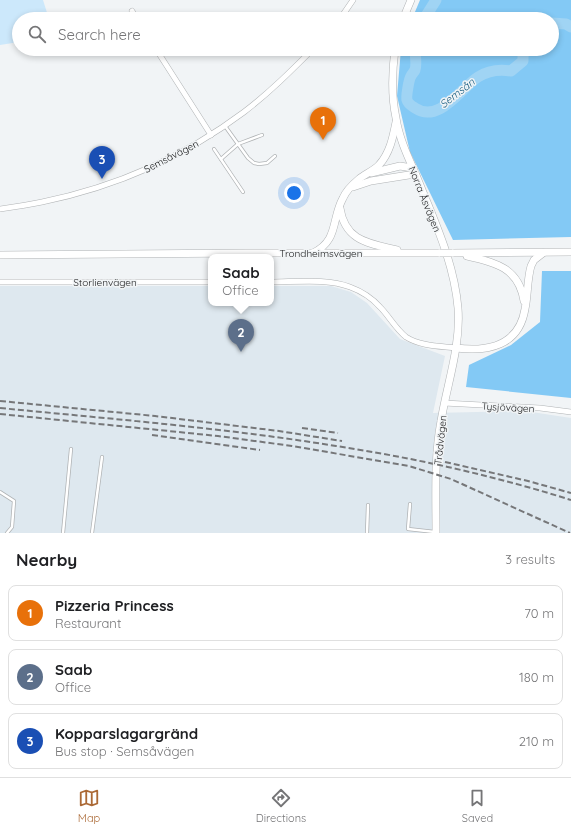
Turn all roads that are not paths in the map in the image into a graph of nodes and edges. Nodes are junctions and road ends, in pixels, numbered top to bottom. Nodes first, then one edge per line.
1 (353, 0) edge
2 (411, 0) edge
3 (345, 12) edge
4 (406, 12) edge
5 (160, 56) edge
6 (306, 56) edge
7 (394, 56) edge
8 (396, 120) junction
9 (224, 126) junction
10 (211, 135) junction
11 (262, 135) dead end
12 (238, 144) junction
13 (214, 149) dead end
14 (275, 156) dead end
15 (221, 159) junction
16 (414, 171) junction
17 (367, 174) junction
18 (351, 188) junction
19 (243, 192) dead end
20 (340, 206) junction
21 (0, 209) edge
22 (543, 252) junction
23 (571, 252) edge
24 (312, 253) junction
25 (410, 253) junction
26 (452, 253) junction
27 (0, 255) edge
28 (0, 282) edge
29 (208, 282) edge
30 (274, 282) edge
31 (525, 309) junction
32 (456, 348) junction
33 (444, 404) junction
34 (571, 412) edge
35 (71, 449) dead end
36 (102, 457) dead end
37 (0, 492) edge
38 (410, 504) dead end
39 (368, 505) dead end
40 (436, 532) edge
41 (7, 533) edge
42 (63, 533) edge
43 (92, 533) edge
44 (367, 533) edge

1 - 3 street
2 - 4 main road
5 - 10 street
6 - 9 street, Semsåvägen
7 - 8 main road, Norra Åsvägen
8 - 16 main road, Norra Åsvägen
8 - 17 main road
9 - 10 street, Semsåvägen
9 - 12 lane
10 - 21 street, Semsåvägen
11 - 12 lane
12 - 14 lane
12 - 15 lane
13 - 15 lane
15 - 19 lane
16 - 17 main road
16 - 18 main road
16 - 32 main road, Norra Åsvägen
17 - 18 main road
18 - 20 main road
20 - 24 main road
20 - 25 main road
22 - 23 main road, Trondheimsvägen
22 - 26 main road, Trondheimsvägen
22 - 31 main road
24 - 25 main road, Trondheimsvägen
24 - 27 main road, Trondheimsvägen
25 - 26 main road, Trondheimsvägen, bridge
26 - 31 main road
28 - 29 street, Storlienvägen
30 - 32 street
31 - 32 main road
32 - 33 main road, Trådvägen
33 - 34 street, Tysjövägen
33 - 40 main road, Trådvägen
35 - 42 lane
36 - 43 lane
37 - 41 lane
38 - 40 lane
39 - 44 lane

